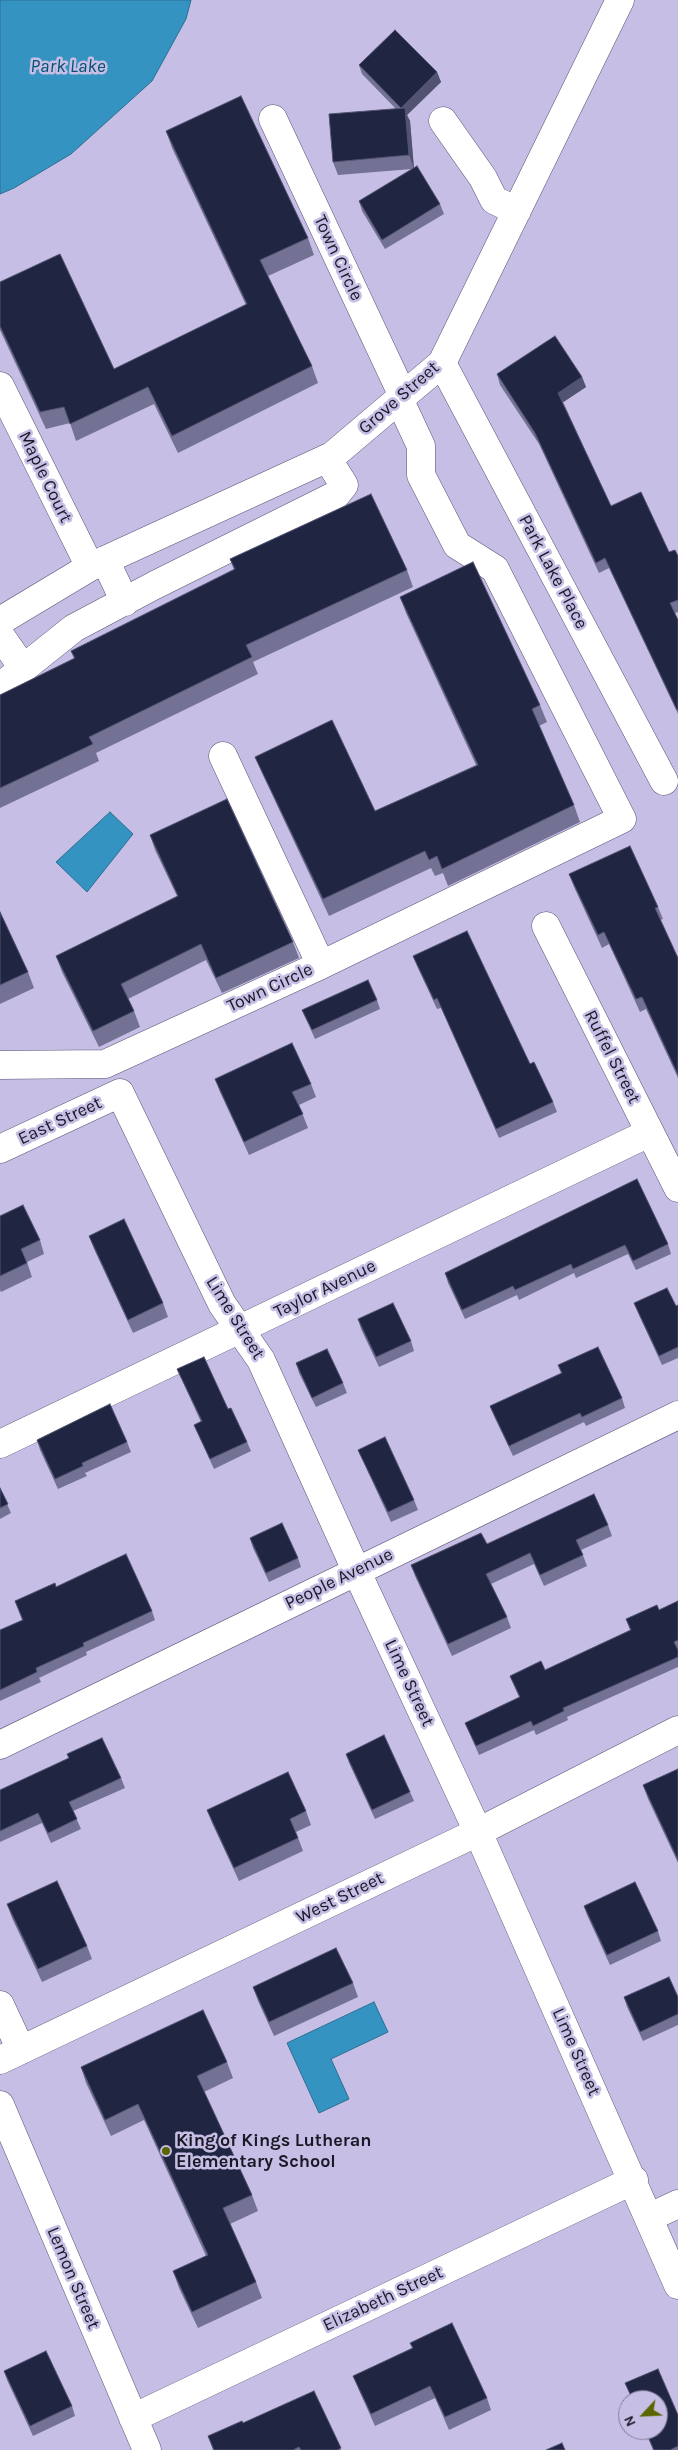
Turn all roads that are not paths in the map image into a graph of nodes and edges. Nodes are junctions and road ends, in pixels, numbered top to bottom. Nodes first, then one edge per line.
1 (620, 0) edge
2 (273, 119) dead end
3 (443, 121) dead end
4 (517, 211) junction
5 (442, 363) junction
6 (0, 386) edge
7 (401, 398) junction
8 (327, 458) junction
9 (98, 564) junction
10 (125, 602) junction
11 (0, 621) edge
12 (0, 635) edge
13 (23, 668) junction
14 (0, 687) edge
15 (223, 756) dead end
16 (664, 781) dead end
17 (546, 926) dead end
18 (321, 965) junction
19 (0, 1065) edge
20 (120, 1092) joint
21 (649, 1133) junction
22 (0, 1149) edge
23 (678, 1188) edge
24 (241, 1329) junction
25 (678, 1415) edge
26 (0, 1444) edge
27 (356, 1570) junction
28 (678, 1730) edge
29 (0, 1745) edge
30 (478, 1832) junction
31 (0, 2005) edge
32 (11, 2055) edge
33 (0, 2105) edge
34 (634, 2180) junction
35 (678, 2204) edge
36 (650, 2217) junction
37 (678, 2285) edge
38 (133, 2418) junction
39 (147, 2450) edge

1 - 4 street, Grove Street
2 - 7 street, Town Circle
3 - 4 street
4 - 5 street, Grove Street
5 - 7 street, Grove Street
5 - 16 street, Park Lake Place
6 - 9 street, Maple Court
7 - 8 street, Grove Street
7 - 18 street, Town Circle
8 - 9 street, Grove Street
8 - 10 street
9 - 10 street, Maple Court
9 - 11 street, Grove Street
10 - 13 street
12 - 13 street
13 - 14 street
15 - 18 street, Town Circle
17 - 21 street, Ruffel Street
18 - 19 street, Town Circle
20 - 22 street, East Street
20 - 24 street, Lime Street
21 - 23 street, Ruffel Street
21 - 24 street, Taylor Avenue
24 - 26 street, Taylor Avenue
24 - 27 street, Lime Street
25 - 27 street, People Avenue
27 - 29 street, People Avenue
27 - 30 street, Lime Street
28 - 30 street, West Street
30 - 32 street, West Street
30 - 34 street, Lime Street
31 - 32 street
33 - 38 street, Lemon Street
34 - 36 street, Lime Street
34 - 38 street, Elizabeth Street
35 - 36 street
36 - 37 street, Lime Street
38 - 39 street, Lemon Street

